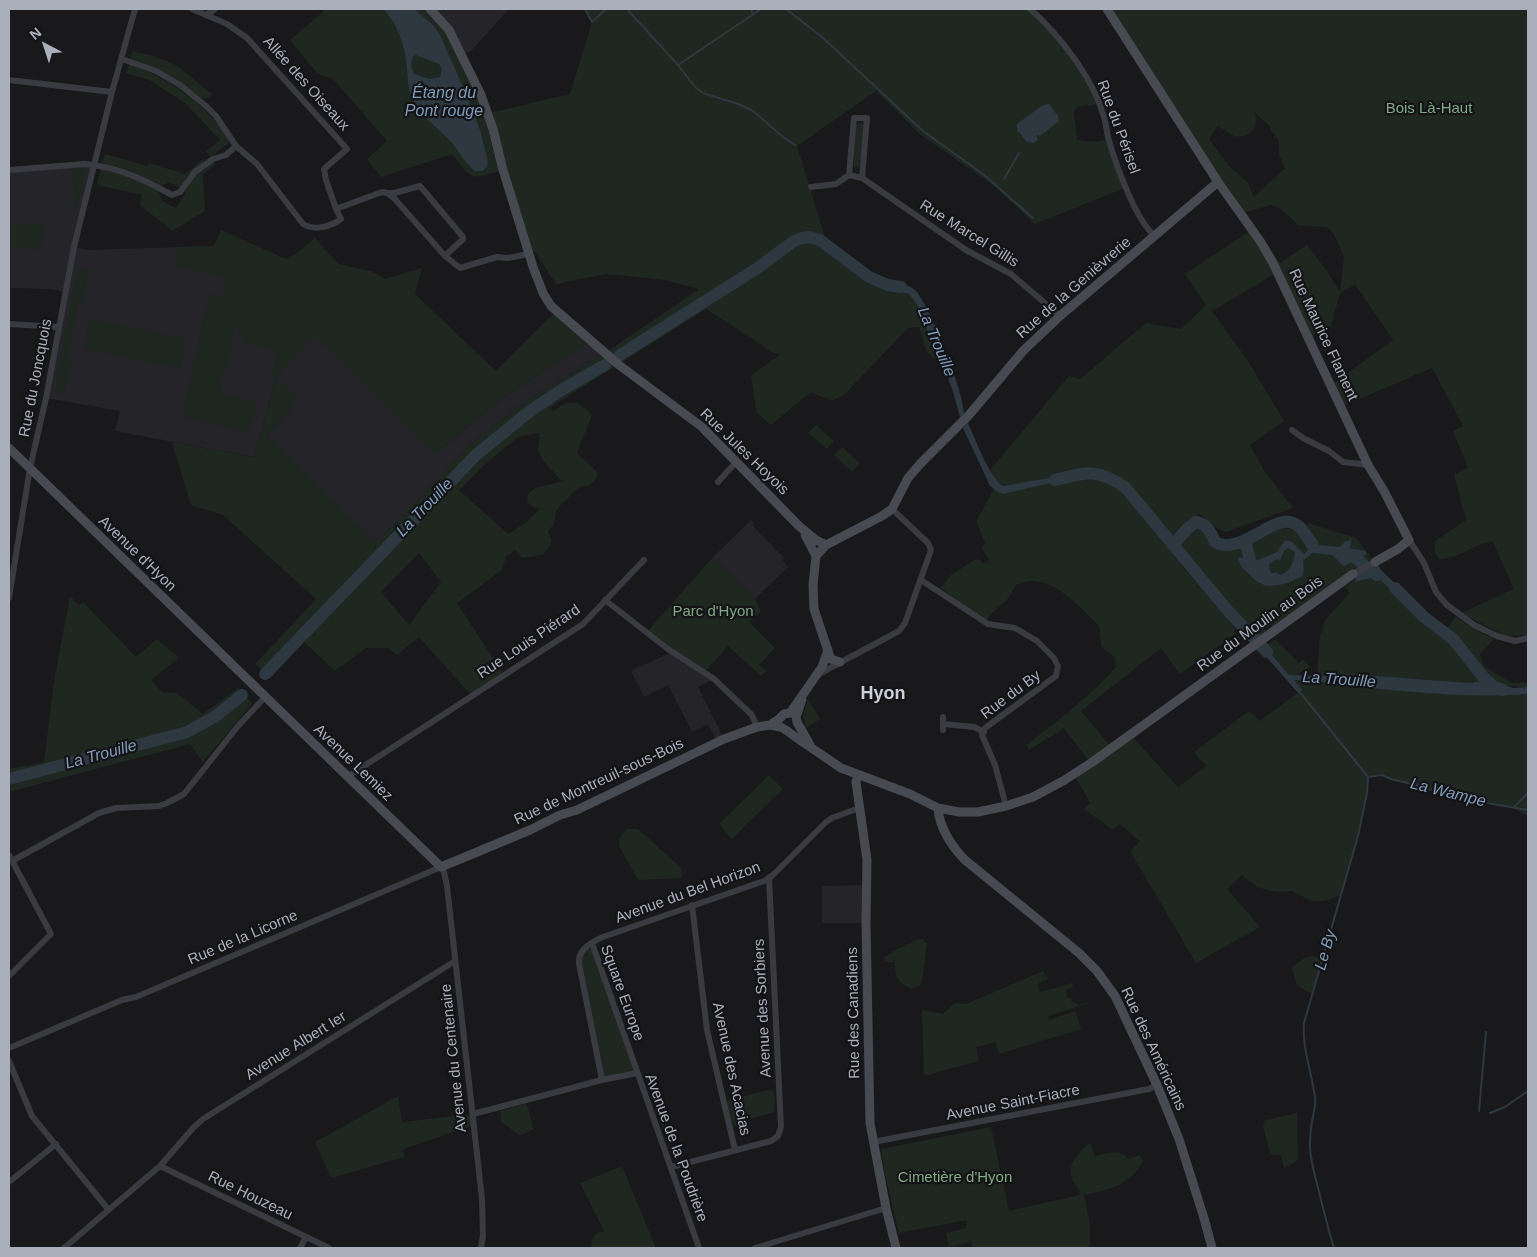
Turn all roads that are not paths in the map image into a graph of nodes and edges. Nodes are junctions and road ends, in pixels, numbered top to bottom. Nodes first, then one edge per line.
1 (135, 9) edge
2 (192, 9) edge
3 (215, 9) edge
4 (430, 9) edge
5 (1030, 9) edge
6 (1107, 9) edge
7 (206, 15) junction
8 (122, 59) junction
9 (9, 80) edge
10 (112, 92) junction
11 (236, 146) junction
12 (94, 165) junction
13 (9, 170) edge
14 (849, 175) junction
15 (862, 178) junction
16 (1218, 182) junction
17 (811, 187) dead end
18 (387, 193) junction
19 (336, 209) junction
20 (1155, 236) junction
21 (528, 254) junction
22 (445, 256) junction
23 (1060, 316) junction
24 (9, 324) edge
25 (59, 327) junction
26 (1292, 430) dead end
27 (9, 448) edge
28 (736, 462) junction
29 (1368, 465) junction
30 (30, 468) junction
31 (718, 482) dead end
32 (892, 509) junction
33 (799, 526) junction
34 (1409, 540) junction
35 (826, 545) junction
36 (816, 556) junction
37 (644, 560) dead end
38 (1376, 562) joint
39 (1353, 574) joint
40 (921, 580) junction
41 (9, 598) edge
42 (606, 600) junction
43 (1528, 638) edge
44 (829, 653) junction
45 (840, 662) junction
46 (817, 674) junction
47 (248, 678) joint
48 (266, 696) junction
49 (794, 717) junction
50 (943, 717) dead end
51 (782, 725) junction
52 (757, 727) junction
53 (984, 732) junction
54 (810, 745) junction
55 (858, 775) junction
56 (347, 777) junction
57 (1006, 806) junction
58 (859, 808) junction
59 (938, 808) junction
60 (11, 858) edge
61 (441, 867) junction
62 (769, 878) junction
63 (692, 905) junction
64 (592, 943) junction
65 (455, 960) junction
66 (9, 976) edge
67 (9, 1048) edge
68 (9, 1061) edge
69 (638, 1073) junction
70 (602, 1080) junction
71 (1157, 1085) junction
72 (473, 1114) junction
73 (873, 1142) junction
74 (56, 1144) junction
75 (735, 1150) junction
76 (160, 1166) junction
77 (671, 1167) junction
78 (9, 1182) edge
79 (886, 1208) junction
80 (108, 1210) junction
81 (306, 1237) junction
82 (64, 1248) edge
83 (300, 1248) edge
84 (329, 1248) edge
85 (481, 1248) edge
86 (699, 1248) edge
87 (755, 1248) edge
88 (896, 1248) edge
89 (1212, 1248) edge

1 - 8 street, Rue du Joncquois
2 - 7 street, Allée des Oiseaux
3 - 7 street
4 - 21 street, Rue Jules Hoyois
5 - 20 street, Rue du Périsel
6 - 16 street, Rue Maurice Flament
7 - 19 street, Allée des Oiseaux
8 - 10 street, Rue du Joncquois
8 - 11 street
9 - 10 street
10 - 12 street, Rue du Joncquois
11 - 12 street
11 - 19 street
12 - 13 street
12 - 25 street, Rue du Joncquois
14 - 15 street, Rue Marcel Gillis
14 - 15 street
14 - 17 street
15 - 23 street, Rue Marcel Gillis
16 - 20 street, Rue de la Genièvrerie
16 - 29 street, Rue Maurice Flament
18 - 19 street
18 - 22 street
18 - 22 street
20 - 23 street, Rue de la Genièvrerie
21 - 22 street
21 - 28 street, Rue Jules Hoyois
23 - 32 street, Rue de la Genièvrerie
24 - 25 street
25 - 30 street, Rue du Joncquois
26 - 29 street
27 - 30 street, Avenue d'Hyon
28 - 31 street
28 - 33 street, Rue Jules Hoyois
29 - 34 street, Rue Maurice Flament
30 - 41 street, Rue du Joncquois
30 - 47 street, Avenue d'Hyon
32 - 35 street
32 - 40 street
33 - 35 street, Rue Jules Hoyois
33 - 36 street, Rue Jules Hoyois
34 - 38 street, Rue du Moulin au Bois
34 - 43 street, Rue Maurice Flament
35 - 36 street
36 - 44 street
37 - 42 street, Rue Louis Piérard
38 - 39 street, Rue du Moulin au Bois
39 - 57 street, Rue du Moulin au Bois
40 - 45 street
40 - 53 street, Rue du By
42 - 52 street
42 - 56 street, Rue Louis Piérard
44 - 45 street
44 - 46 street
45 - 46 street
46 - 49 street
47 - 48 street, Avenue Lemiez
48 - 56 street, Avenue Lemiez
48 - 60 street
49 - 51 street
49 - 51 street
49 - 54 street
50 - 53 street, Rue du By
51 - 52 street, Rue de Montreuil-sous-Bois
51 - 54 street, Rue du Moulin au Bois
52 - 61 street, Rue de Montreuil-sous-Bois
53 - 57 street, Rue du By
54 - 55 street, Rue du Moulin au Bois
55 - 58 street, Rue des Canadiens
55 - 59 street, Rue du Moulin au Bois
56 - 61 street, Avenue Lemiez
57 - 59 street, Rue du Moulin au Bois
58 - 62 street, Avenue du Bel Horizon
58 - 73 street, Rue des Canadiens
59 - 71 street, Rue des Américains
60 - 66 street
61 - 65 street, Avenue du Centenaire
61 - 67 street, Rue de la Licorne
62 - 63 street, Avenue du Bel Horizon
62 - 75 street, Avenue des Sorbiers
63 - 64 street, Avenue du Bel Horizon
63 - 75 street, Avenue des Acacias
64 - 69 street, Square Europe
64 - 70 street, Square Europe
65 - 72 street, Avenue du Centenaire
65 - 76 street, Avenue Albert Ier
68 - 74 street
69 - 70 street, Avenue de la Poudrière
69 - 77 street, Avenue de la Poudrière
70 - 72 street, Avenue de la Poudrière
71 - 73 street, Avenue Saint-Fiacre
71 - 89 street, Rue des Américains
72 - 85 street, Avenue du Centenaire
73 - 79 street, Rue des Canadiens
74 - 78 street
74 - 80 street
75 - 77 street
76 - 80 street, Avenue Albert Ier
76 - 81 street, Rue Houzeau
77 - 86 street, Avenue de la Poudrière
79 - 87 street
79 - 88 street, Rue des Canadiens
80 - 82 street, Avenue Albert Ier
81 - 83 street
81 - 84 street, Rue Houzeau

